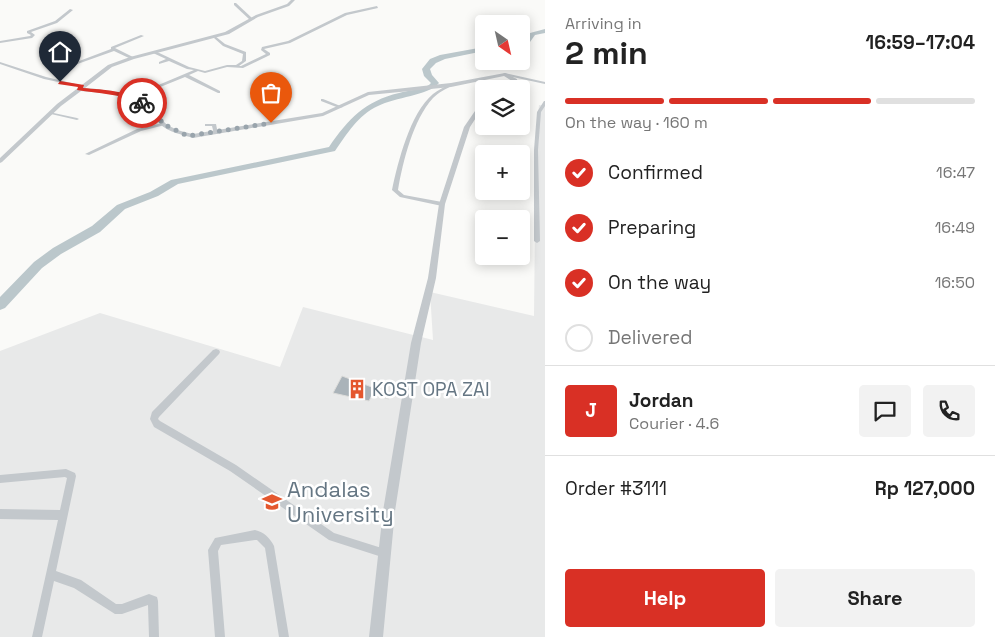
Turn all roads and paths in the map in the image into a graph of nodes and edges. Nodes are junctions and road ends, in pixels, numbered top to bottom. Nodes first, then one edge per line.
1 (293, 0) edge
2 (235, 4) dead end
3 (376, 7) dead end
4 (71, 10) dead end
5 (251, 19) junction
6 (142, 36) dead end
7 (215, 37) junction
8 (128, 41) junction
9 (0, 42) edge
10 (136, 44) dead end
11 (115, 49) junction
12 (154, 52) junction
13 (132, 58) junction
14 (170, 59) junction
15 (0, 63) edge
16 (160, 63) dead end
17 (238, 65) junction
18 (68, 66) dead end
19 (198, 70) junction
20 (505, 74) junction
21 (185, 75) junction
22 (515, 80) edge
23 (545, 83) edge
24 (444, 85) joint
25 (451, 85) junction
26 (81, 88) junction
27 (397, 89) joint
28 (219, 92) dead end
29 (132, 97) junction
30 (322, 100) dead end
31 (545, 102) edge
32 (341, 107) junction
33 (51, 113) junction
34 (475, 115) edge
35 (76, 119) dead end
36 (162, 122) junction
37 (207, 125) dead end
38 (216, 133) junction
39 (116, 140) junction
40 (123, 145) dead end
41 (87, 154) dead end
42 (0, 161) edge
43 (442, 204) junction
44 (537, 241) dead end
45 (216, 352) dead end
46 (0, 479) edge
47 (0, 514) edge
48 (63, 515) junction
49 (385, 553) junction
50 (50, 574) junction
51 (37, 637) edge
52 (154, 637) edge
53 (220, 637) edge
54 (284, 637) edge
55 (376, 637) edge

1 - 5 street
2 - 5 street
3 - 17 street
4 - 9 street
5 - 7 street
6 - 8 street
7 - 12 street
7 - 17 street
8 - 10 street
8 - 11 street
11 - 13 street
11 - 18 street
12 - 13 street
12 - 14 street
13 - 26 street
14 - 16 street
14 - 19 street
15 - 26 street
17 - 19 street
19 - 21 street
20 - 22 street
20 - 23 street
20 - 25 street
21 - 28 street
21 - 29 street
24 - 25 street
24 - 27 street
25 - 43 street
26 - 29 street
26 - 33 street
27 - 32 street
29 - 36 street
30 - 32 street
31 - 44 street
32 - 38 street
33 - 35 street
33 - 42 street
34 - 43 street
36 - 38 street
36 - 39 street
37 - 38 street
39 - 40 street
39 - 41 street
43 - 49 street
45 - 49 street
46 - 48 street
47 - 48 street
48 - 50 street
49 - 55 street
50 - 51 street
50 - 52 street
53 - 54 street

